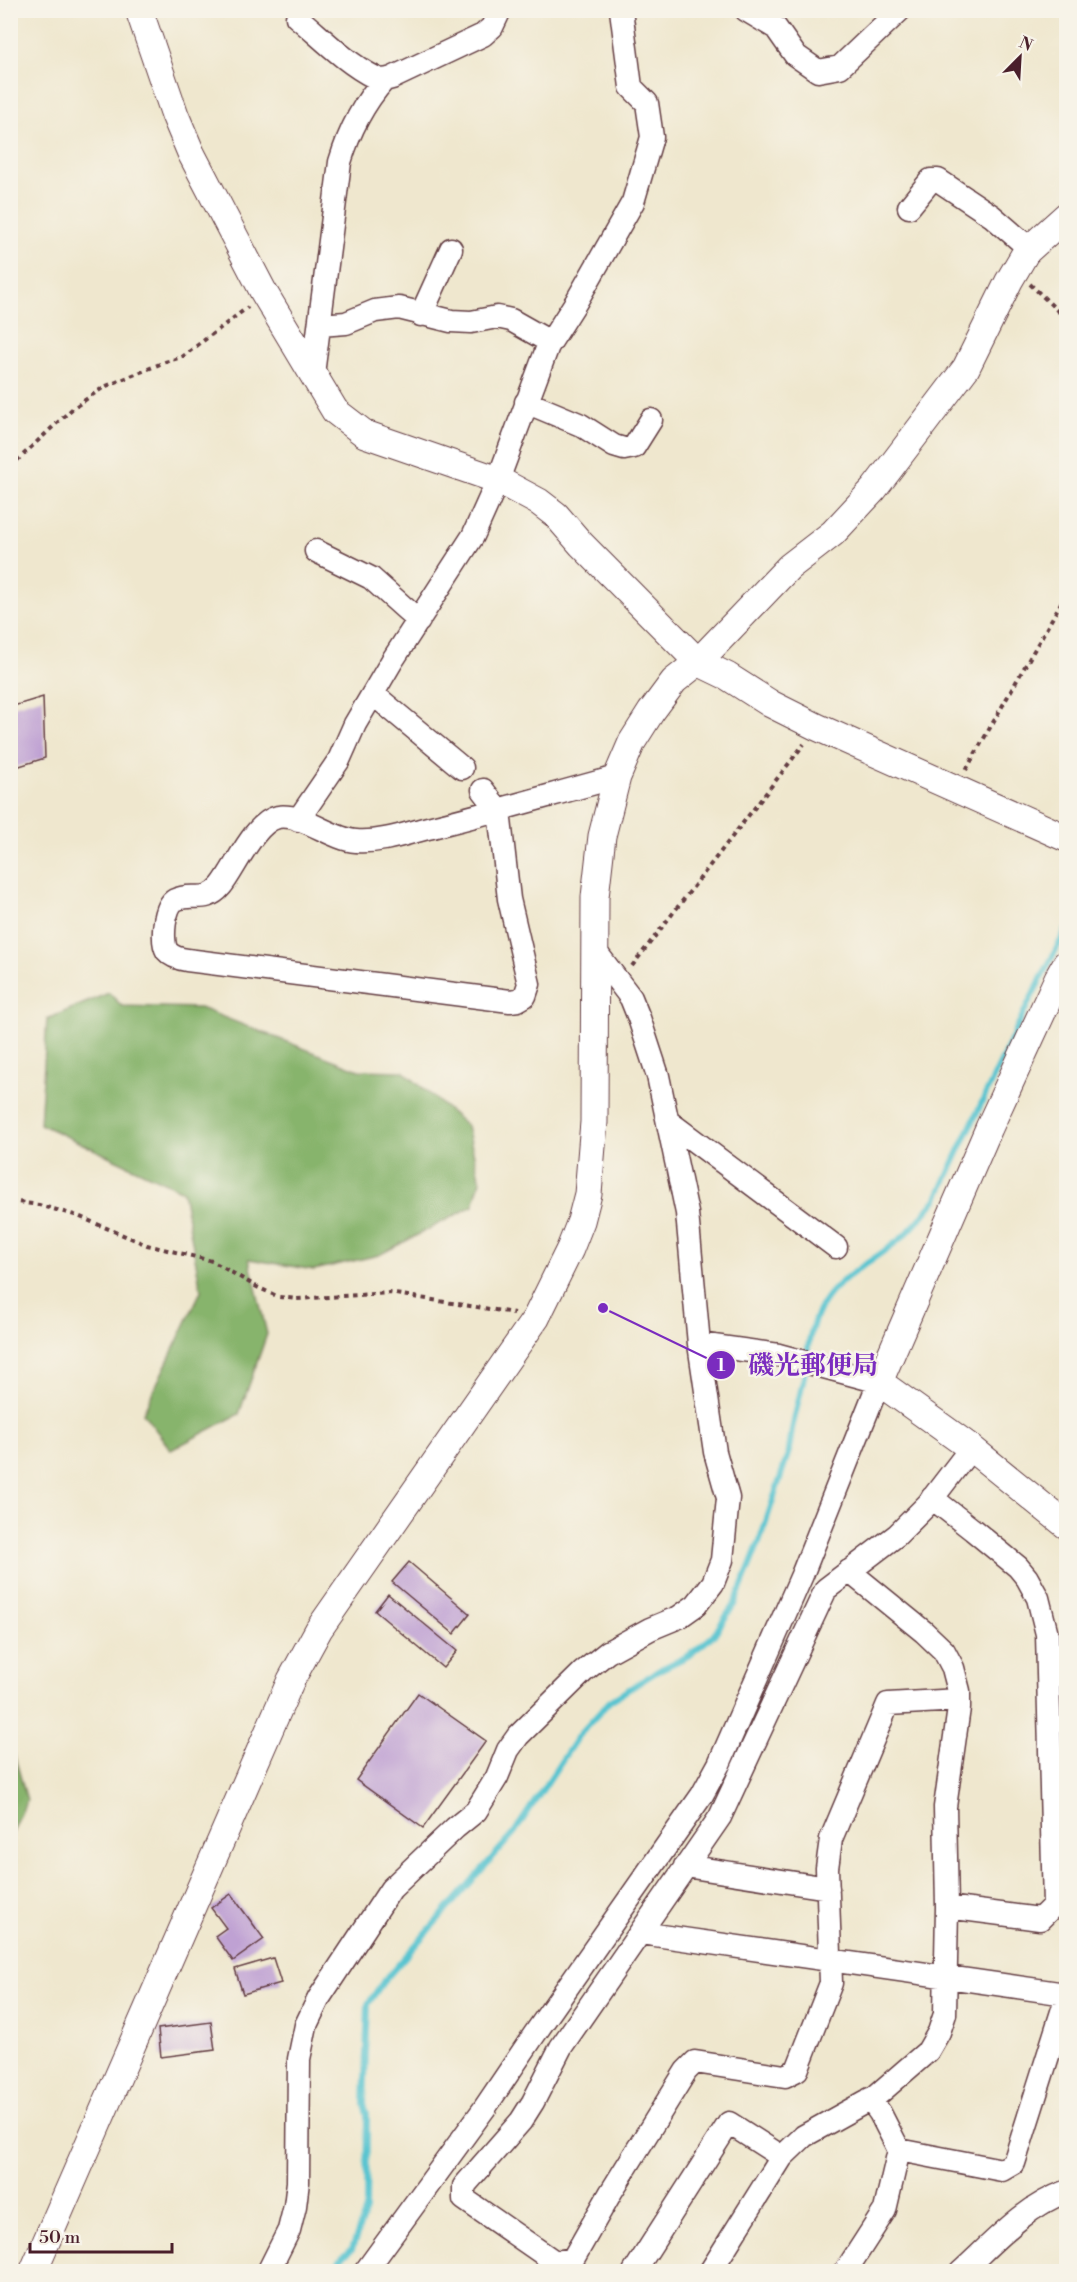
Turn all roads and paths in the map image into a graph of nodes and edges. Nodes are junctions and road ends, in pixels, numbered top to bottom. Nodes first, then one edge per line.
1 (139, 10) edge
2 (500, 10) edge
3 (621, 10) edge
4 (746, 10) edge
5 (900, 10) edge
6 (297, 17) dead end
7 (384, 80) junction
8 (909, 207) dead end
9 (1066, 216) edge
10 (451, 249) dead end
11 (1023, 259) junction
12 (265, 294) junction
13 (421, 315) junction
14 (1066, 319) edge
15 (320, 326) junction
16 (550, 342) junction
17 (313, 374) junction
18 (526, 402) junction
19 (651, 420) dead end
20 (10, 467) edge
21 (498, 480) junction
22 (316, 551) dead end
23 (1066, 594) edge
24 (419, 621) junction
25 (698, 662) junction
26 (373, 694) junction
27 (817, 727) junction
28 (462, 768) dead end
29 (617, 777) junction
30 (955, 789) junction
31 (483, 790) dead end
32 (500, 811) junction
33 (298, 820) junction
34 (1066, 838) edge
35 (596, 952) junction
36 (1066, 964) edge
37 (620, 984) junction
38 (669, 1122) junction
39 (10, 1201) edge
40 (836, 1247) dead end
41 (536, 1318) junction
42 (699, 1344) junction
43 (879, 1382) junction
44 (971, 1448) junction
45 (932, 1498) junction
46 (1066, 1525) edge
47 (849, 1571) junction
48 (959, 1700) junction
49 (685, 1866) junction
50 (828, 1888) junction
51 (947, 1907) junction
52 (641, 1933) junction
53 (830, 1960) junction
54 (946, 1977) junction
55 (1066, 1994) edge
56 (1066, 1999) edge
57 (870, 2099) junction
58 (899, 2150) junction
59 (782, 2157) junction
60 (1066, 2192) edge
61 (33, 2271) edge
62 (268, 2271) edge
63 (364, 2271) edge
64 (634, 2271) edge
65 (710, 2271) edge
66 (845, 2271) edge
67 (961, 2271) edge

1 - 12 street
2 - 7 street
3 - 16 street
4 - 5 street
6 - 7 street
7 - 15 street
8 - 11 street
9 - 11 street
10 - 13 street
11 - 14 path
11 - 25 street
12 - 17 street
12 - 20 path
13 - 15 street
13 - 16 street
15 - 17 street
16 - 18 street
17 - 21 street
18 - 19 street
18 - 21 street
21 - 24 street
21 - 25 street
22 - 24 street
23 - 30 path
24 - 26 street
25 - 27 street
25 - 29 street
26 - 28 street
26 - 33 street
27 - 30 street
27 - 37 path
29 - 32 street
29 - 35 street
30 - 34 street
31 - 32 street
32 - 33 street
32 - 33 street
35 - 37 street
35 - 41 street
36 - 43 street
37 - 38 street
38 - 40 street
38 - 42 street
39 - 41 path
41 - 61 street
42 - 43 street
42 - 62 street
43 - 44 street
43 - 63 street
44 - 45 street
44 - 46 street
45 - 47 street
45 - 51 street
47 - 48 street
47 - 49 street
48 - 50 street
48 - 51 street
49 - 50 street
49 - 52 street
50 - 53 street
51 - 54 street
52 - 53 street
52 - 53 street
53 - 54 street
54 - 55 street
54 - 57 street
56 - 58 street
57 - 58 street
57 - 59 street
58 - 66 street
59 - 64 street
59 - 65 street
60 - 67 street

